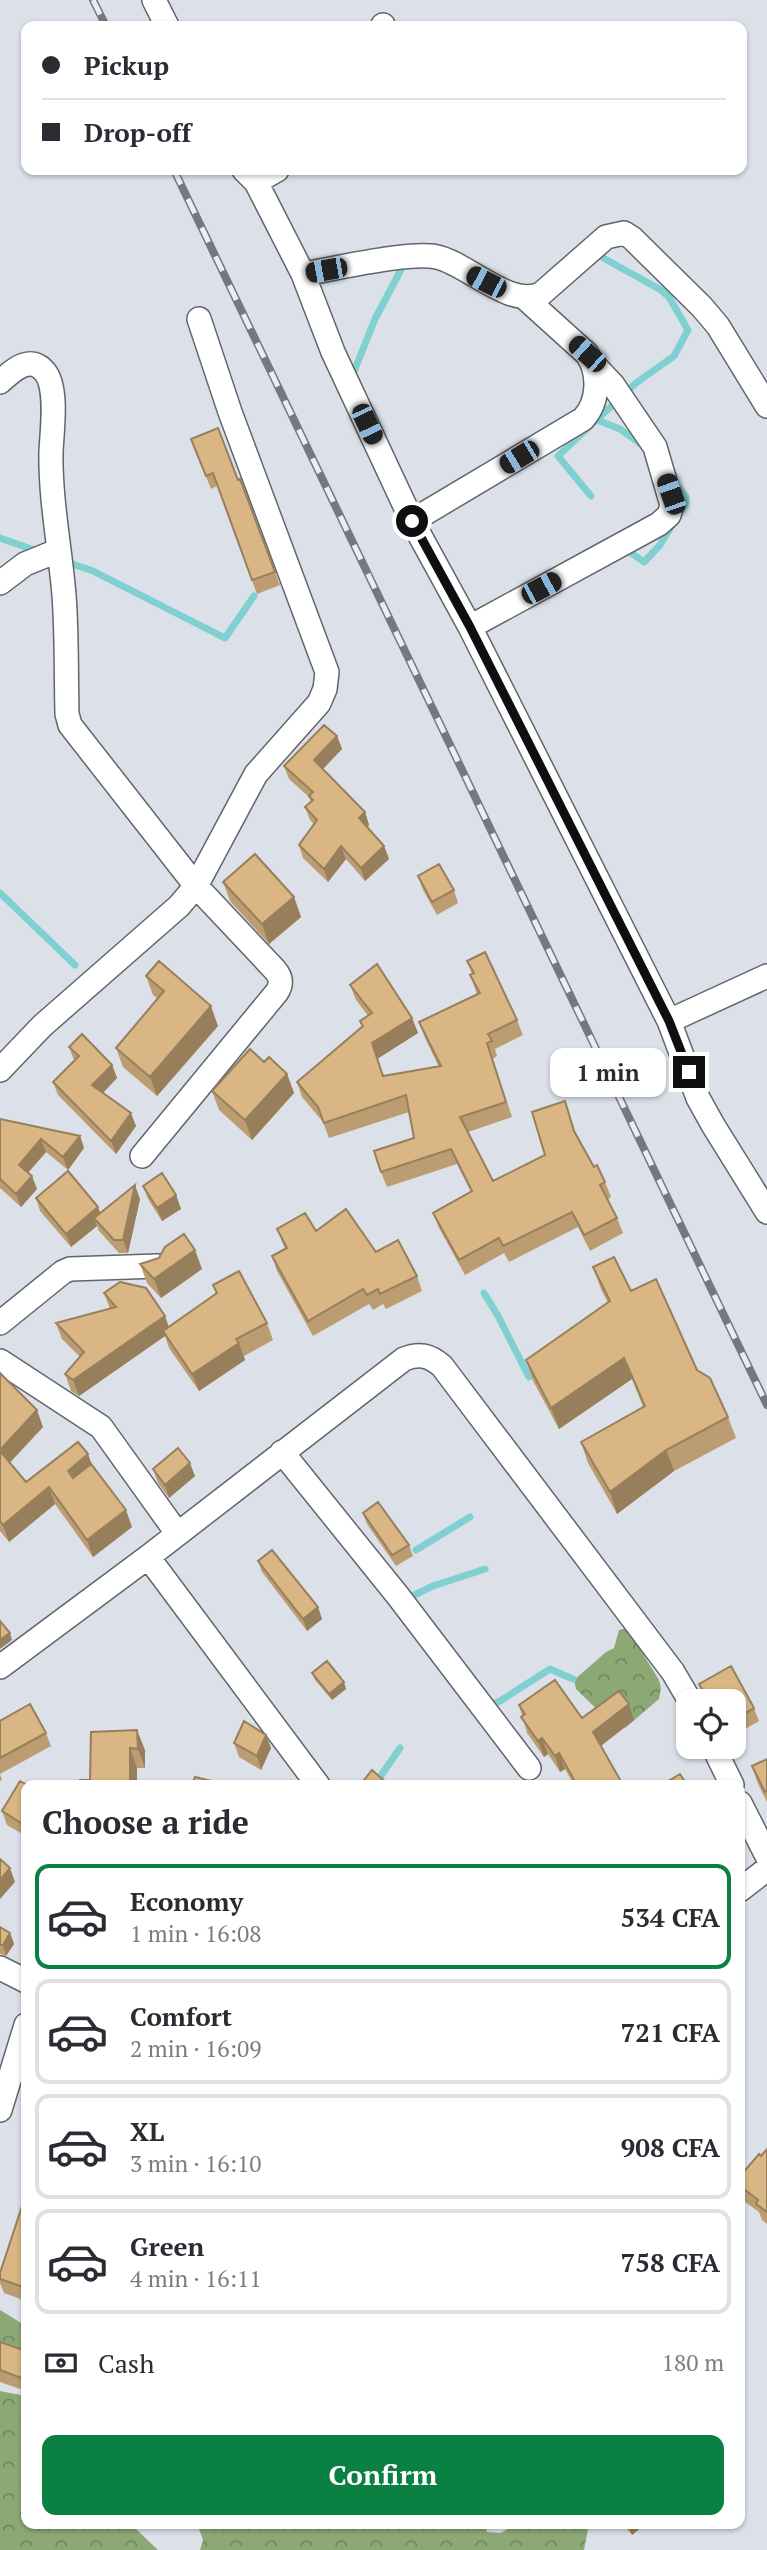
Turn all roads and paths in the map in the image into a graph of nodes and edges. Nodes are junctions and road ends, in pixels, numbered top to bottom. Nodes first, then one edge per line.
1 (154, 0) edge
2 (164, 21) edge
3 (250, 176) edge
4 (303, 274) junction
5 (524, 297) junction
6 (199, 318) dead end
7 (594, 365) junction
8 (0, 382) edge
9 (767, 406) edge
10 (412, 521) junction
11 (57, 551) junction
12 (0, 583) edge
13 (470, 627) junction
14 (197, 886) junction
15 (767, 976) edge
16 (669, 1021) junction
17 (0, 1070) edge
18 (142, 1156) dead end
19 (767, 1212) edge
20 (158, 1266) edge
21 (0, 1323) edge
22 (0, 1361) edge
23 (282, 1452) junction
24 (177, 1534) junction
25 (148, 1557) junction
26 (0, 1667) edge
27 (682, 1689) edge
28 (719, 1759) edge
29 (529, 1768) dead end
30 (314, 1780) edge
31 (730, 1780) edge
32 (745, 1813) edge
33 (767, 1856) edge
34 (767, 1868) edge
35 (745, 1886) edge
36 (0, 1968) edge
37 (21, 1978) edge
38 (21, 2041) edge
39 (0, 2110) edge

1 - 2 street
3 - 4 street
4 - 5 street
4 - 10 street
5 - 7 street
5 - 9 street
6 - 14 street
7 - 10 street
7 - 13 street
8 - 11 street
10 - 13 street
11 - 12 street
11 - 14 street
13 - 16 street
14 - 17 street
14 - 18 street
15 - 16 street
16 - 19 street
20 - 21 street
22 - 24 street
23 - 24 street
23 - 27 street
23 - 29 street
24 - 25 street
25 - 26 street
25 - 30 street
28 - 31 street
32 - 33 street
34 - 35 street
36 - 37 street
38 - 39 street

